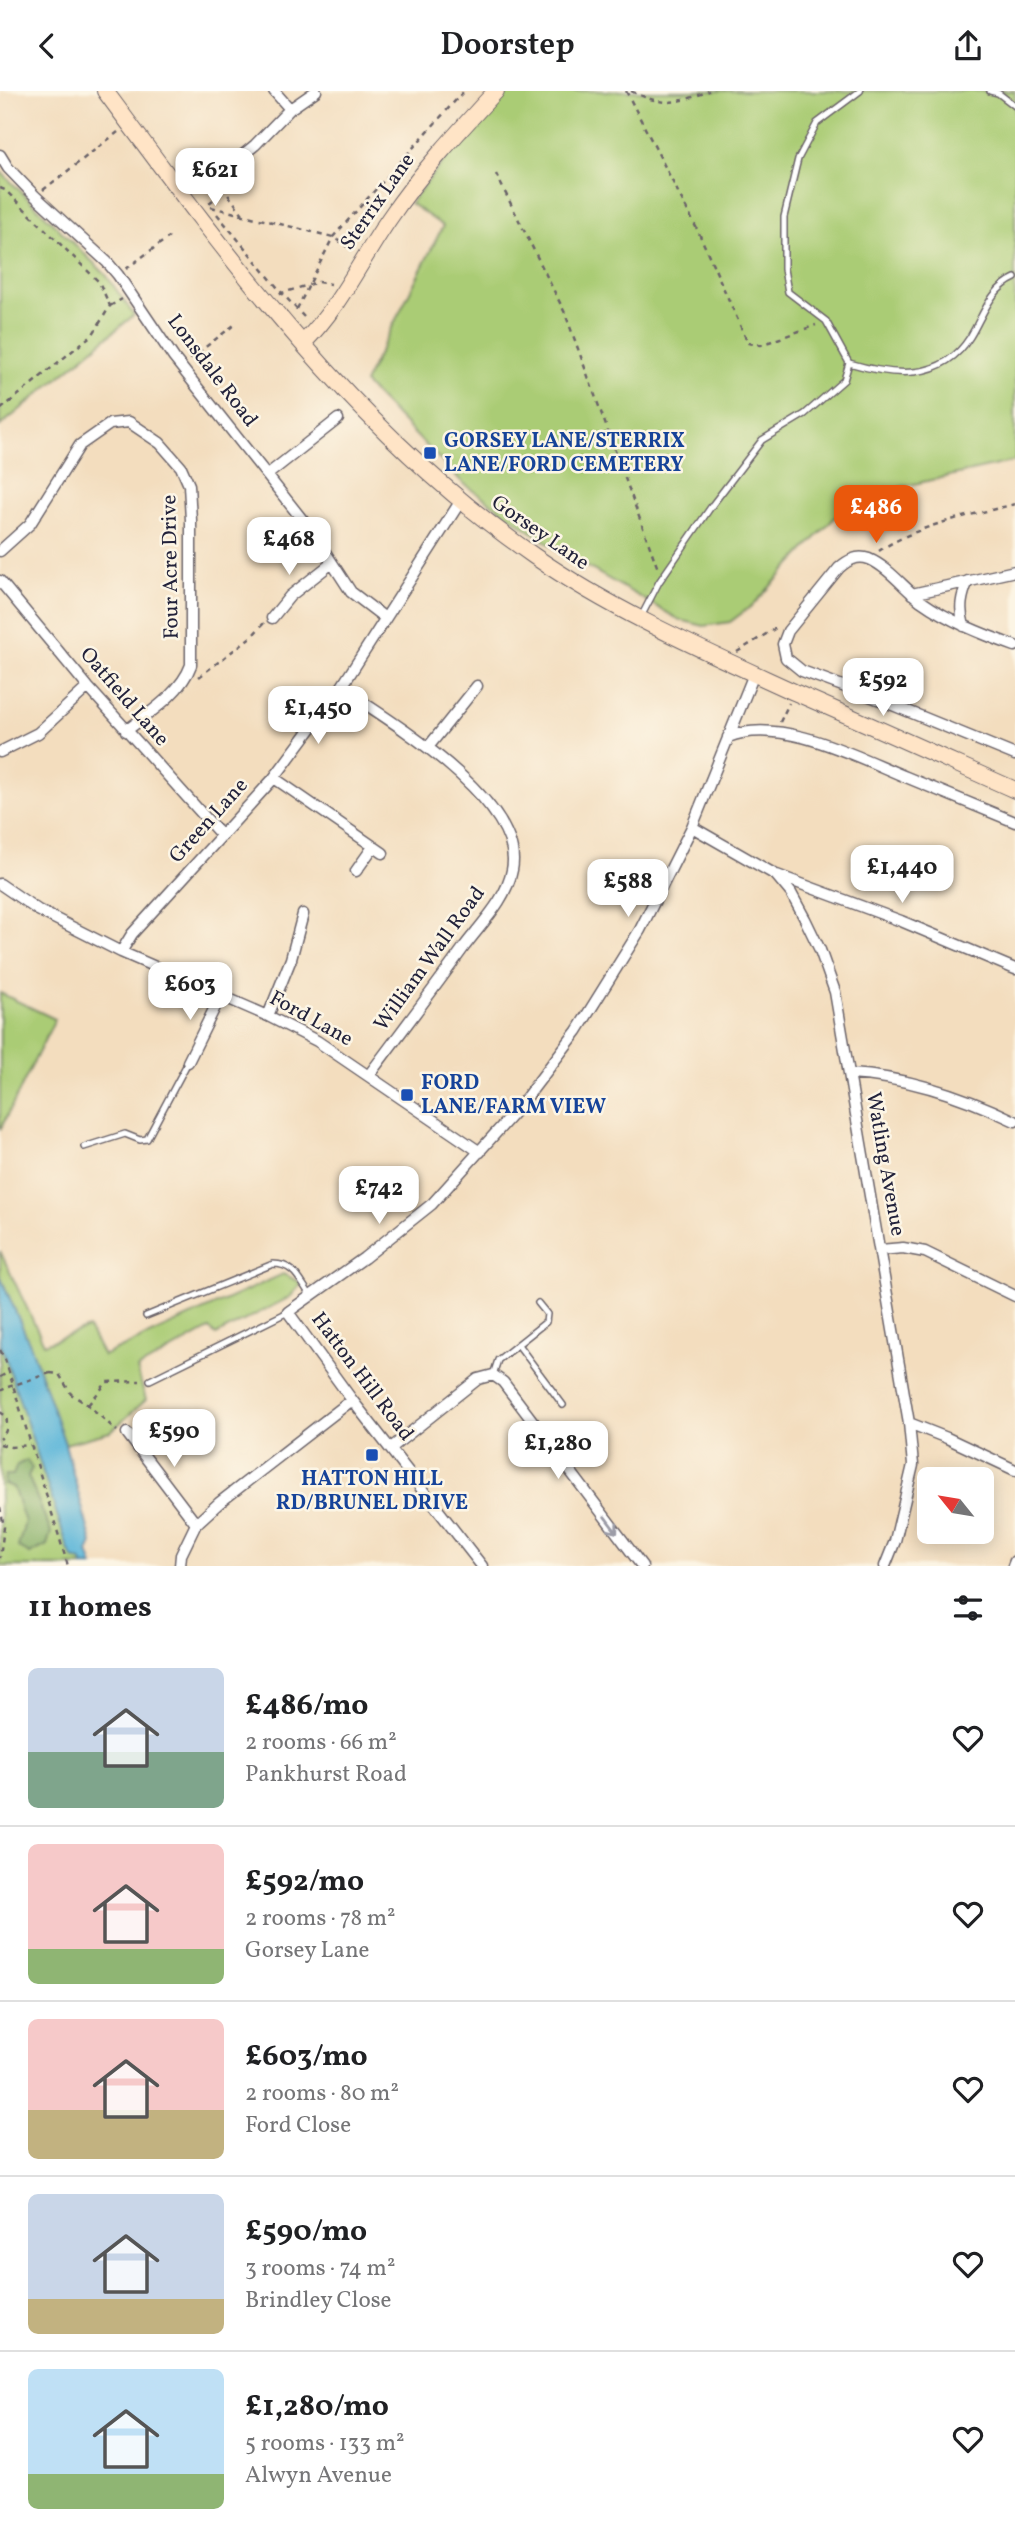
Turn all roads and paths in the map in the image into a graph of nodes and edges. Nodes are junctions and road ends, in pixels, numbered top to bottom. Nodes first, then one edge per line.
1 (105, 91) edge
2 (274, 91) edge
3 (316, 91) edge
4 (464, 91) edge
5 (496, 91) edge
6 (626, 91) edge
7 (631, 91) edge
8 (709, 91) edge
9 (860, 91) edge
10 (990, 91) edge
11 (1015, 106) edge
12 (290, 109) junction
13 (129, 124) junction
14 (0, 155) edge
15 (496, 174) dead end
16 (215, 182) junction
17 (0, 188) edge
18 (34, 196) junction
19 (243, 214) junction
20 (169, 237) dead end
21 (333, 237) junction
22 (364, 257) junction
23 (118, 275) junction
24 (1015, 278) edge
25 (310, 283) junction
26 (342, 292) junction
27 (297, 309) junction
28 (304, 317) dead end
29 (826, 321) junction
30 (234, 325) dead end
31 (303, 344) junction
32 (849, 363) junction
33 (180, 366) junction
34 (0, 410) edge
35 (338, 419) dead end
36 (267, 475) junction
37 (460, 502) junction
38 (1015, 504) edge
39 (0, 551) edge
40 (867, 558) junction
41 (332, 563) junction
42 (1015, 571) edge
43 (661, 579) junction
44 (0, 581) edge
45 (968, 581) junction
46 (912, 594) junction
47 (272, 618) joint
48 (385, 618) junction
49 (640, 619) junction
50 (797, 619) junction
51 (964, 625) junction
52 (1015, 646) edge
53 (727, 662) junction
54 (754, 674) junction
55 (186, 678) junction
56 (477, 686) dead end
57 (88, 687) junction
58 (341, 688) junction
59 (127, 731) junction
60 (728, 737) junction
61 (429, 746) junction
62 (0, 752) edge
63 (1015, 755) edge
64 (274, 778) junction
65 (1015, 790) edge
66 (1015, 822) edge
67 (691, 827) junction
68 (222, 836) junction
69 (373, 847) junction
70 (383, 853) dead end
71 (356, 871) dead end
72 (776, 875) junction
73 (0, 884) edge
74 (303, 914) dead end
75 (121, 952) junction
76 (1015, 969) edge
77 (221, 995) junction
78 (268, 1016) junction
79 (188, 1062) joint
80 (850, 1074) junction
81 (369, 1075) junction
82 (1015, 1121) edge
83 (84, 1147) dead end
84 (480, 1152) junction
85 (880, 1250) junction
86 (311, 1296) junction
87 (1015, 1296) edge
88 (538, 1303) dead end
89 (288, 1312) junction
90 (146, 1316) dead end
91 (519, 1346) junction
92 (0, 1350) edge
93 (9, 1372) junction
94 (494, 1375) junction
95 (0, 1377) edge
96 (150, 1380) joint
97 (0, 1391) edge
98 (352, 1400) junction
99 (88, 1405) junction
100 (563, 1405) dead end
101 (0, 1412) edge
102 (909, 1423) junction
103 (127, 1433) joint
104 (0, 1441) edge
105 (30, 1445) junction
106 (391, 1448) junction
107 (1015, 1470) edge
108 (0, 1507) edge
109 (196, 1524) junction
110 (0, 1558) edge
111 (1015, 1561) edge
112 (68, 1566) edge
113 (180, 1566) edge
114 (482, 1566) edge
115 (642, 1566) edge
116 (885, 1566) edge
117 (1013, 1566) edge

1 - 13 main road, Gorsey Lane
2 - 12 street
3 - 12 street
4 - 21 path
5 - 22 main road, Sterrix Lane
6 - 29 path
7 - 8 path
9 - 29 lane
10 - 11 lane
12 - 16 street
13 - 18 path
13 - 31 main road, Gorsey Lane
14 - 18 street, Lonsdale Road
15 - 43 path
16 - 19 path
16 - 19 path
17 - 34 path
18 - 23 street, Lonsdale Road
19 - 21 path
20 - 23 path
21 - 22 path
21 - 25 path
22 - 26 main road, Sterrix Lane
23 - 33 street, Lonsdale Road
24 - 32 lane
25 - 26 path
25 - 27 path
25 - 27 path
26 - 31 main road, Sterrix Lane
27 - 28 path
29 - 32 lane
30 - 33 path
31 - 37 main road, Gorsey Lane
32 - 43 lane
33 - 36 street, Lonsdale Road
35 - 36 street
36 - 41 street, Lonsdale Road
37 - 48 street, Green Lane
37 - 49 main road, Gorsey Lane
38 - 40 path
39 - 55 street, Four Acre Drive
40 - 46 street
40 - 50 street
41 - 47 street
41 - 48 street, Lonsdale Road
42 - 45 street
43 - 49 lane
44 - 57 street, Oatfield Lane
45 - 46 street
45 - 51 street
46 - 51 street
47 - 55 path
48 - 58 street, Green Lane
49 - 53 main road, Gorsey Lane
50 - 53 path
50 - 63 street
51 - 52 street
53 - 54 main road, Gorsey Lane
54 - 60 street
54 - 65 main road, Gorsey Lane
55 - 59 street
56 - 61 street
57 - 59 street, Oatfield Lane
57 - 62 street
58 - 61 street, William Wall Road
58 - 64 street, Green Lane
59 - 68 street, Oatfield Lane
60 - 66 street
60 - 67 street
61 - 81 street, William Wall Road
64 - 68 street, Green Lane
64 - 69 street
67 - 72 street, Watling Avenue
67 - 84 street
68 - 75 street, Green Lane
69 - 70 street
69 - 71 street
72 - 76 street
72 - 80 street, Watling Avenue
73 - 75 street, Ford Lane
74 - 78 street
75 - 77 street, Ford Lane
77 - 78 street, Ford Lane
77 - 79 street
78 - 81 street, Ford Lane
79 - 83 lane
80 - 82 street
80 - 85 street, Watling Avenue
81 - 84 street, Ford Lane
84 - 86 street
85 - 87 street
85 - 102 street, Watling Avenue
86 - 89 street
86 - 90 lane
88 - 91 lane
89 - 96 lane
89 - 98 street, Hatton Hill Road
91 - 94 lane
91 - 100 lane
92 - 93 path
93 - 95 path
93 - 105 path
94 - 106 street
94 -> 115 street
96 - 99 path
97 - 99 path, bridge
98 - 106 street, Hatton Hill Road
98 - 109 street
99 - 103 path
101 - 104 path
102 - 107 street
102 - 116 street, Watling Avenue
103 - 109 street
104 - 105 path
105 - 112 path
106 - 114 street, Hatton Hill Road
108 - 110 path
109 - 113 street
111 - 117 street

